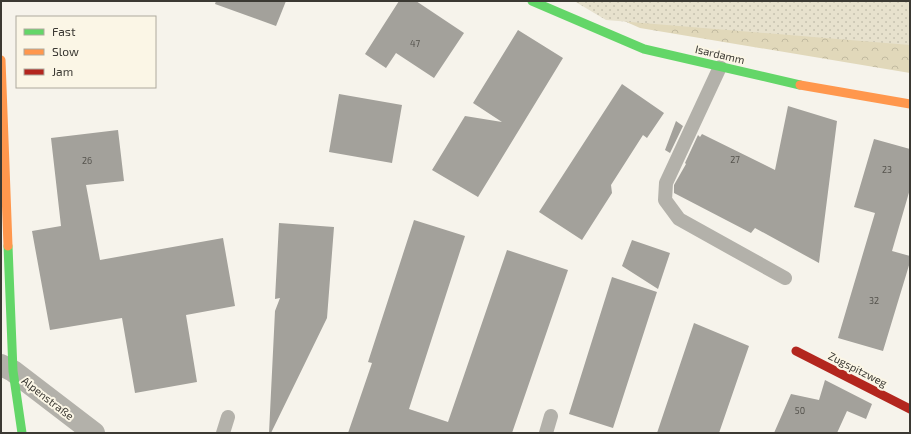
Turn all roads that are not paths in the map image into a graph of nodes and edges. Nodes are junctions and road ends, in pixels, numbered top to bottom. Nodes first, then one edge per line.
1 (532, 1) edge
2 (1, 60) edge
3 (720, 67) junction
4 (910, 104) edge
5 (785, 278) dead end
6 (796, 351) dead end
7 (7, 368) edge
8 (910, 409) edge
9 (551, 416) dead end
10 (228, 417) dead end
11 (22, 433) edge
12 (94, 433) edge
13 (223, 433) edge
14 (546, 433) edge

1 - 3 street, Isardamm
2 - 7 street
3 - 4 street, Isardamm
3 - 5 lane
6 - 8 street, Zugspitzweg
7 - 11 street
7 - 12 street, Alpenstraße
9 - 14 lane
10 - 13 lane

